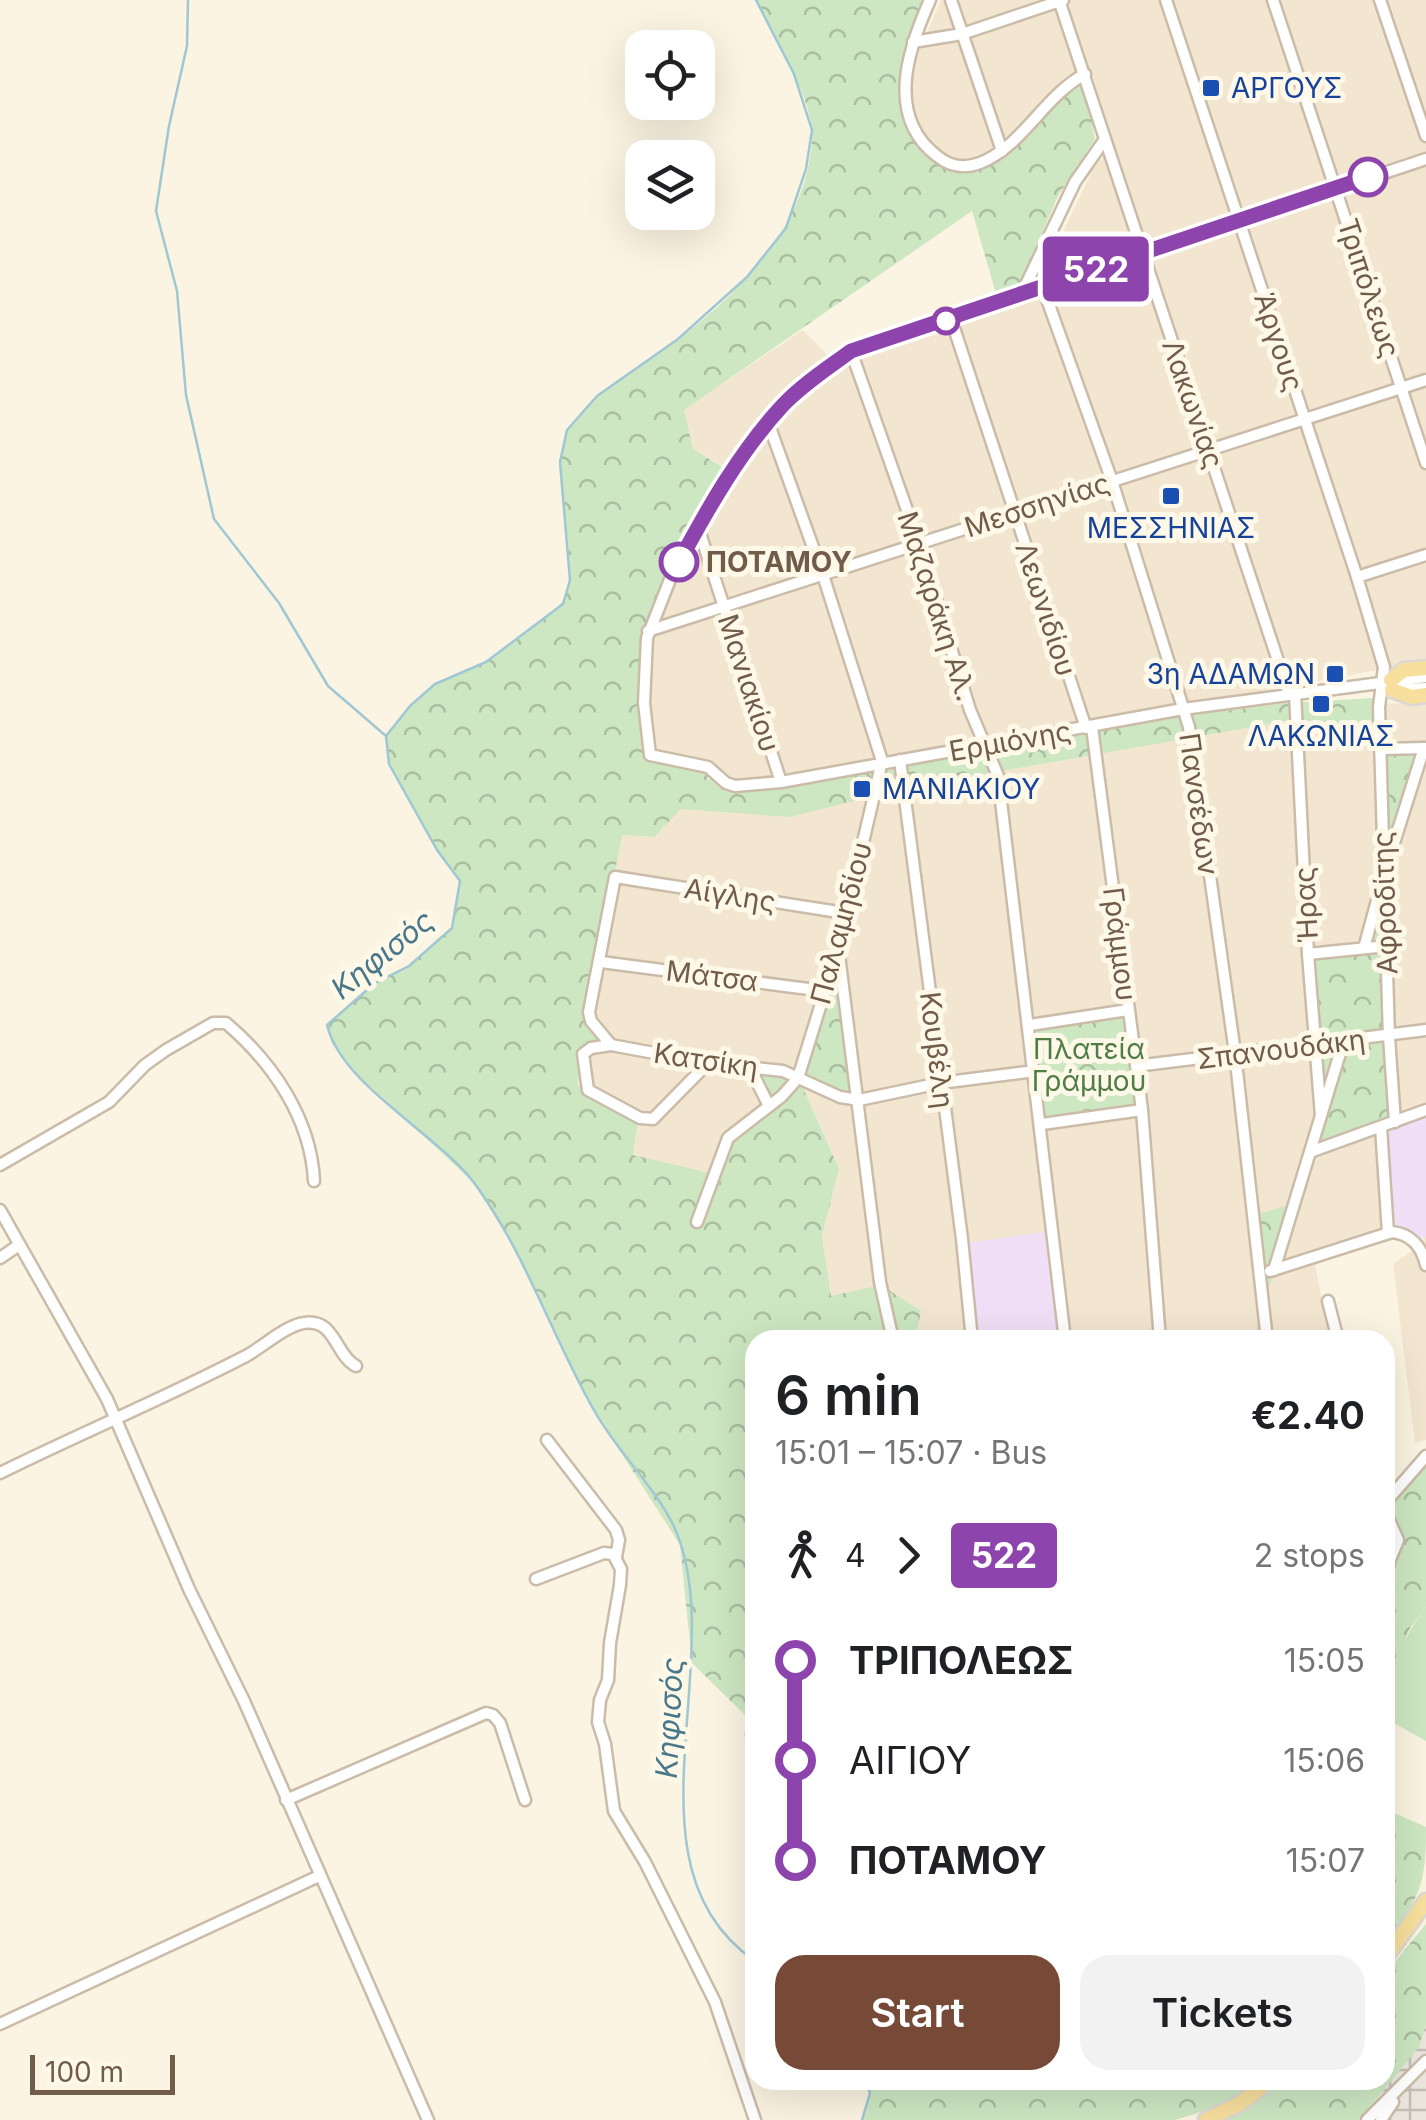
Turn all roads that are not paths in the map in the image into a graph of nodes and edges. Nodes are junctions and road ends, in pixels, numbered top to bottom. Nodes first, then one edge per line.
1 (930, 0) edge
2 (950, 0) edge
3 (1061, 0) edge
4 (1166, 0) edge
5 (1273, 0) edge
6 (1380, 0) edge
7 (962, 34) junction
8 (914, 42) junction
9 (1085, 74) junction
10 (1426, 136) edge
11 (1105, 140) junction
12 (1002, 151) junction
13 (1426, 158) edge
14 (1336, 188) junction
15 (1239, 222) junction
16 (1142, 254) junction
17 (1043, 288) junction
18 (1020, 295) junction
19 (951, 319) junction
20 (851, 351) junction
21 (1426, 380) edge
22 (1402, 388) junction
23 (1304, 419) junction
24 (768, 422) junction
25 (1208, 450) junction
26 (1426, 462) edge
27 (1112, 481) junction
28 (1014, 513) junction
29 (698, 527) junction
30 (919, 544) junction
31 (1426, 555) edge
32 (823, 574) junction
33 (1357, 577) junction
34 (725, 606) junction
35 (648, 631) junction
36 (1426, 668) edge
37 (1426, 677) edge
38 (1387, 685) junction
39 (1426, 688) edge
40 (1292, 694) junction
41 (1426, 696) edge
42 (1183, 709) junction
43 (1089, 728) junction
44 (987, 744) junction
45 (1425, 748) edge
46 (1380, 749) junction
47 (900, 760) junction
48 (882, 762) junction
49 (781, 782) junction
50 (905, 788) junction
51 (874, 796) junction
52 (1384, 876) junction
53 (845, 913) junction
54 (1387, 946) junction
55 (1364, 948) junction
56 (838, 950) junction
57 (1308, 954) junction
58 (601, 962) junction
59 (824, 990) junction
60 (1128, 1010) junction
61 (1030, 1024) junction
62 (1426, 1030) edge
63 (1389, 1036) junction
64 (1344, 1040) junction
65 (1316, 1044) junction
66 (612, 1046) junction
67 (1235, 1053) junction
68 (708, 1063) junction
69 (1136, 1066) junction
70 (750, 1068) junction
71 (1035, 1070) junction
72 (798, 1078) junction
73 (940, 1083) junction
74 (859, 1100) junction
75 (769, 1106) junction
76 (1142, 1110) junction
77 (1426, 1110) edge
78 (1321, 1116) junction
79 (1395, 1122) junction
80 (1042, 1124) junction
81 (1381, 1127) junction
82 (1310, 1152) junction
83 (0, 1165) edge
84 (314, 1181) dead end
85 (0, 1210) edge
86 (697, 1222) dead end
87 (1388, 1233) junction
88 (1420, 1244) edge
89 (19, 1245) junction
90 (0, 1258) edge
91 (1426, 1265) edge
92 (1274, 1270) junction
93 (1259, 1275) junction
94 (1328, 1301) dead end
95 (892, 1330) edge
96 (971, 1330) edge
97 (1064, 1330) edge
98 (1159, 1330) edge
99 (1266, 1330) edge
100 (1335, 1330) edge
101 (356, 1366) dead end
102 (115, 1418) junction
103 (547, 1440) dead end
104 (1426, 1456) edge
105 (0, 1473) edge
106 (1395, 1492) edge
107 (616, 1556) junction
108 (536, 1579) dead end
109 (286, 1800) junction
110 (525, 1800) dead end
111 (319, 1876) junction
112 (1426, 1901) edge
113 (1395, 1944) edge
114 (0, 2024) edge
115 (1426, 2061) edge
116 (1402, 2088) junction
117 (1258, 2090) edge
118 (428, 2120) edge
119 (755, 2120) edge
120 (1206, 2120) edge
121 (1367, 2120) edge
122 (1380, 2120) edge

1 - 8 street
2 - 7 street
3 - 7 street
3 - 9 street, Λακωνίας
4 - 15 street, Άργους
5 - 14 street, Τριπόλεως
6 - 10 street
7 - 8 street
7 - 12 street
8 - 12 street
9 - 11 street, Λακωνίας
9 - 12 street
11 - 16 street, Λακωνίας
11 - 18 street
13 - 14 street
14 - 15 street
14 - 22 street, Τριπόλεως
15 - 16 street
15 - 23 street, Άργους
16 - 17 street
16 - 25 street, Λακωνίας
17 - 18 street
17 - 27 street, Πανσέδων
18 - 19 street
19 - 20 street
19 - 28 street, Λεωνιδίου
20 - 24 street
20 - 30 street, Μαζαράκη Αλ.
21 - 22 street, Μεσσηνίας
22 - 23 street, Μεσσηνίας
22 - 26 street, Τριπόλεως
23 - 25 street, Μεσσηνίας
23 - 33 street, Άργους
24 - 29 street
24 - 32 street
25 - 27 street, Μεσσηνίας
25 - 40 street, Λακωνίας
27 - 28 street, Μεσσηνίας
27 - 42 street, Πανσέδων
28 - 30 street, Μεσσηνίας
28 - 43 street, Λεωνιδίου
29 - 34 street, Μανιακίου
29 - 35 street
30 - 32 street, Μεσσηνίας
30 - 44 street, Μαζαράκη Αλ.
31 - 33 street
32 - 34 street, Μεσσηνίας
32 - 48 street
33 - 38 street, Άργους
34 - 35 street, Μεσσηνίας
34 - 49 street, Μανιακίου
35 - 49 street, Ερμιόνης
36 - 38 main road
37 - 38 street, Ερμιόνης
38 - 39 street, Ερμιόνης
38 - 40 street, Ερμιόνης
38 - 41 main road
38 - 46 street, Αφροδίτης
40 - 42 street, Ερμιόνης
40 - 57 street, Ήρας
42 - 43 street, Ερμιόνης
42 - 67 street, Πανσέδων
43 - 44 street, Ερμιόνης
43 - 60 street, Γράμμου
44 - 47 street, Ερμιόνης
44 - 61 street, Μαζαράκη Αλ.
45 - 46 street
45 - 52 street
46 - 52 street, Αφροδίτης
47 - 48 street, Ερμιόνης
47 - 50 street, Κουβέλη
48 - 49 street, Ερμιόνης
48 - 51 street, Παλαμηδίου
50 - 51 street
50 - 73 street, Κουβέλη
51 - 53 street, Παλαμηδίου
52 - 54 street, Αφροδίτης
52 - 55 street
53 - 56 street, Παλαμηδίου
53 - 58 street, Αίγλης
54 - 55 street
54 - 63 street, Αφροδίτης
55 - 57 street
56 - 59 street, Παλαμηδίου
56 - 74 street
57 - 65 street, Ήρας
58 - 59 street, Μάτσα
58 - 66 street
59 - 72 street, Παλαμηδίου
60 - 61 street
60 - 69 street, Γράμμου
61 - 71 street, Μαζαράκη Αλ.
62 - 63 street, Σπανουδάκη
63 - 64 street, Σπανουδάκη
63 - 79 street, Αφροδίτης
64 - 65 street, Σπανουδάκη
64 - 78 street, Ήρας
65 - 67 street, Σπανουδάκη
65 - 78 street, Ήρας
66 - 68 street, Κατσίκη
66 - 68 street
67 - 69 street, Σπανουδάκη
67 - 93 street, Πανσέδων
68 - 70 street, Κατσίκη
69 - 76 street, Γράμμου
70 - 72 street, Κατσίκη
70 - 75 street
71 - 73 street
71 - 80 street, Μαζαράκη Αλ.
72 - 74 street
72 - 75 street
73 - 74 street
73 - 96 street, Κουβέλη
74 - 95 street
75 - 86 street
76 - 80 street
76 - 98 street, Γράμμου
77 - 79 street
78 - 82 street, Ήρας
79 - 81 street
80 - 97 street, Μαζαράκη Αλ.
81 - 82 street
81 - 87 street
82 - 92 street, Ήρας
83 - 84 street
85 - 89 street
87 - 88 street
87 - 92 street
88 - 91 street
89 - 90 street
89 - 102 street
92 - 93 street
93 - 99 street, Πανσέδων
94 - 100 street
101 - 102 street
102 - 105 street
102 - 109 street
103 - 107 street
104 - 106 street
107 - 108 street
107 - 119 street
109 - 110 street
109 - 111 street
111 - 114 street
111 - 118 street
112 - 113 main road
115 - 116 street
116 - 121 street
116 - 122 street
117 - 120 main road

